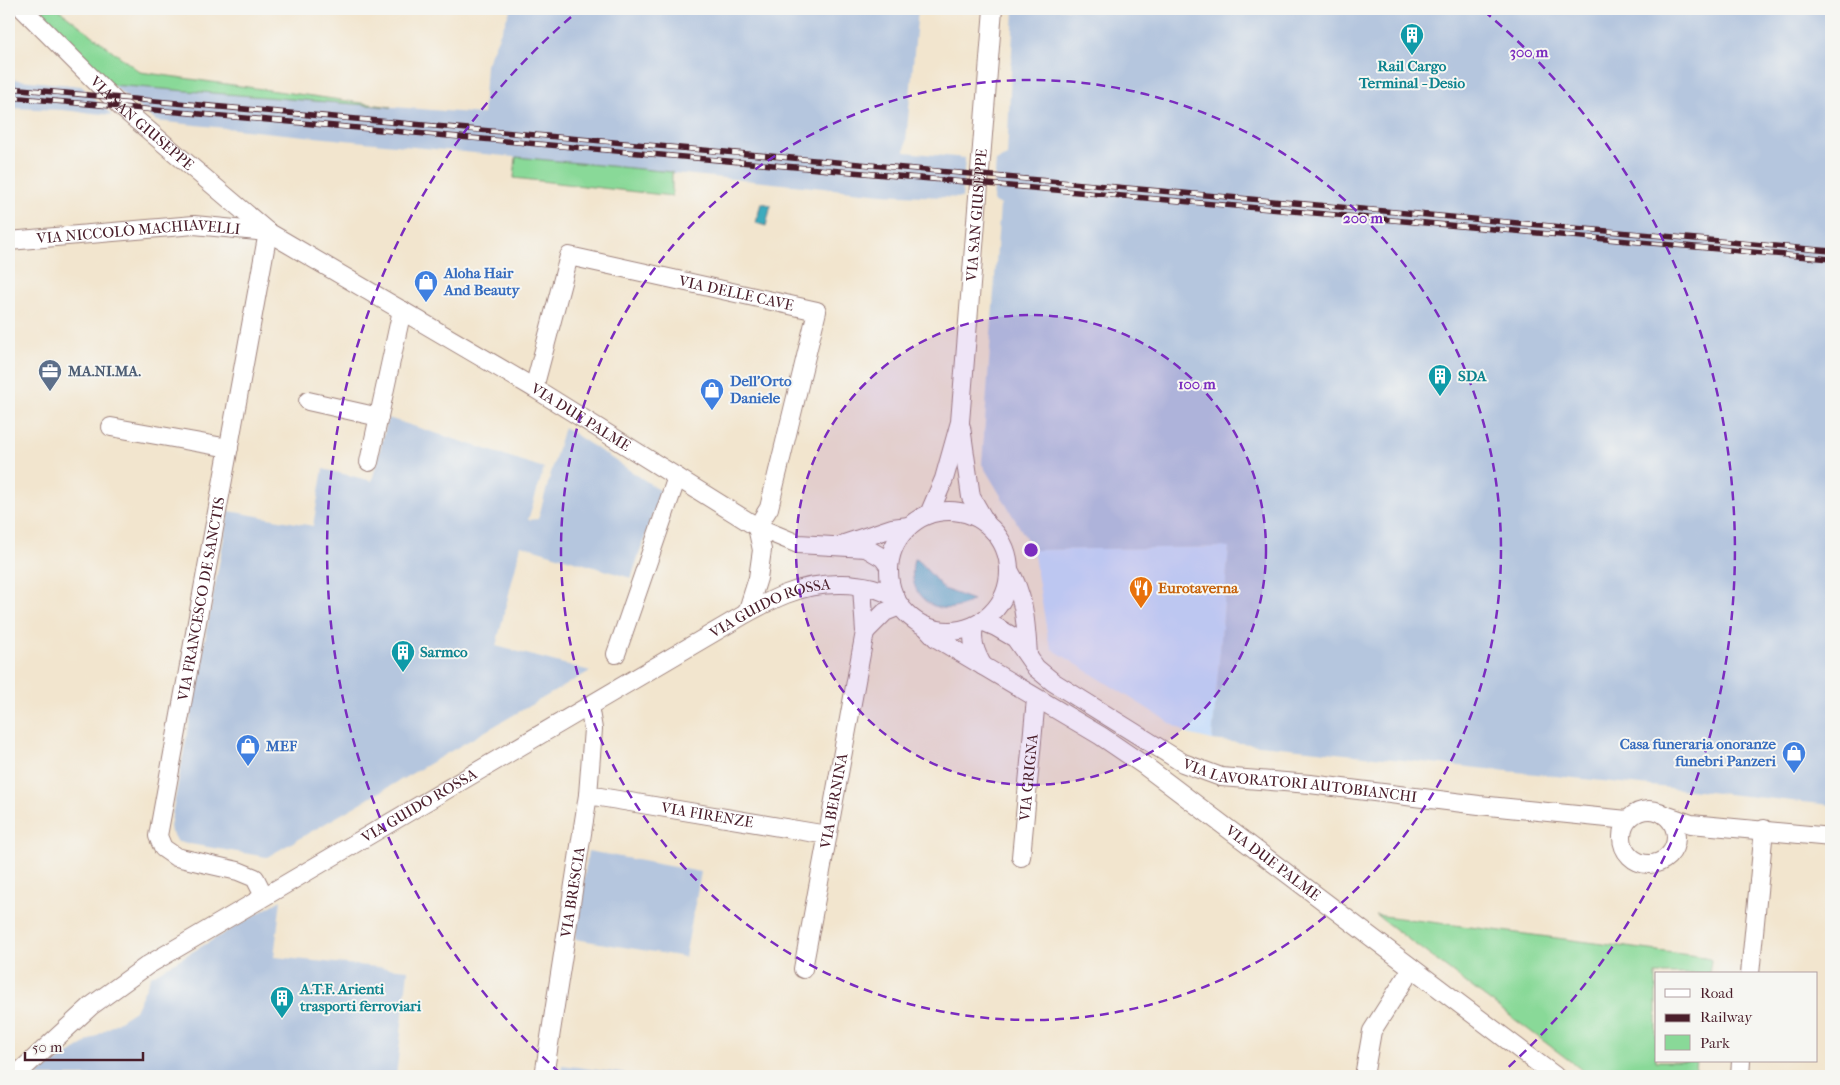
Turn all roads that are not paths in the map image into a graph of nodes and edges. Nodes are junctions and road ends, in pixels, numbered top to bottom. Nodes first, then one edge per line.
1 (23, 9) edge
2 (993, 9) edge
3 (268, 232) junction
4 (9, 241) edge
5 (402, 310) junction
6 (534, 388) junction
7 (308, 401) dead end
8 (379, 416) junction
9 (960, 422) junction
10 (111, 427) dead end
11 (229, 448) junction
12 (369, 462) dead end
13 (677, 477) junction
14 (929, 514) junction
15 (986, 523) junction
16 (909, 526) junction
17 (757, 527) junction
18 (834, 547) junction
19 (889, 567) junction
20 (1009, 570) junction
21 (855, 586) junction
22 (898, 602) junction
23 (747, 613) junction
24 (978, 624) junction
25 (925, 626) junction
26 (865, 632) junction
27 (616, 654) dead end
28 (1028, 655) junction
29 (982, 666) junction
30 (1036, 699) junction
31 (589, 706) junction
32 (588, 795) junction
33 (1605, 819) junction
34 (1627, 820) junction
35 (1677, 823) junction
36 (1764, 829) junction
37 (827, 835) junction
38 (1622, 837) junction
39 (1831, 837) edge
40 (1021, 857) dead end
41 (264, 896) junction
42 (1412, 968) junction
43 (803, 969) dead end
44 (1750, 972) edge
45 (1741, 1062) edge
46 (15, 1076) edge
47 (544, 1076) edge
48 (1364, 1076) edge
49 (1555, 1076) edge
50 (1740, 1076) edge

1 - 3 street, VIA SAN GIUSEPPE
2 - 9 street, VIA SAN GIUSEPPE
3 - 4 street, VIA NICCOLÒ MACHIAVELLI
3 - 5 street, VIA DUE PALME
3 - 11 street, VIA FRANCESCO DE SANCTIS
5 - 6 street, VIA DUE PALME
5 - 8 street
6 - 13 street, VIA DUE PALME
6 - 17 street, VIA DELLE CAVE
7 - 8 street
8 - 12 street
9 - 14 street, VIA SAN GIUSEPPE
9 - 15 street, VIA SAN GIUSEPPE
10 - 11 street
11 - 41 street, VIA FRANCESCO DE SANCTIS
13 - 17 street, VIA DUE PALME
13 - 27 street
14 - 15 street
14 - 16 street
15 - 20 street
16 - 18 street, VIA DUE PALME
16 - 19 street
17 - 18 street, VIA DUE PALME
17 - 23 street
18 - 19 street, VIA DUE PALME
19 - 21 street, VIA GUIDO ROSSA
19 - 22 street
20 - 24 street
20 - 28 street
21 - 22 street, VIA GUIDO ROSSA
21 - 23 street, VIA GUIDO ROSSA
21 - 26 street, VIA BERNINA
22 - 25 street
22 - 26 street
23 - 31 street, VIA GUIDO ROSSA
24 - 25 street
24 - 28 street, VIA LAVORATORI AUTOBIANCHI
24 - 29 street
25 - 29 street, VIA DUE PALME
26 - 37 street, VIA BERNINA
28 - 33 street, VIA LAVORATORI AUTOBIANCHI
29 - 30 street, VIA DUE PALME
30 - 40 street, VIA GRIGNA
30 - 42 street, VIA DUE PALME
31 - 32 street, VIA BRESCIA
31 - 41 street, VIA GUIDO ROSSA
32 - 37 street, VIA FIRENZE
32 - 47 street, VIA BRESCIA
33 - 34 street, VIA LAVORATORI AUTOBIANCHI
33 - 38 street
34 - 35 street
34 - 38 street
35 - 36 street
35 - 38 street
36 - 39 street
36 - 44 street
37 - 43 street, VIA BERNINA
41 - 46 street, VIA GUIDO ROSSA
42 - 48 street
42 - 49 street, VIA DUE PALME
45 - 50 street

